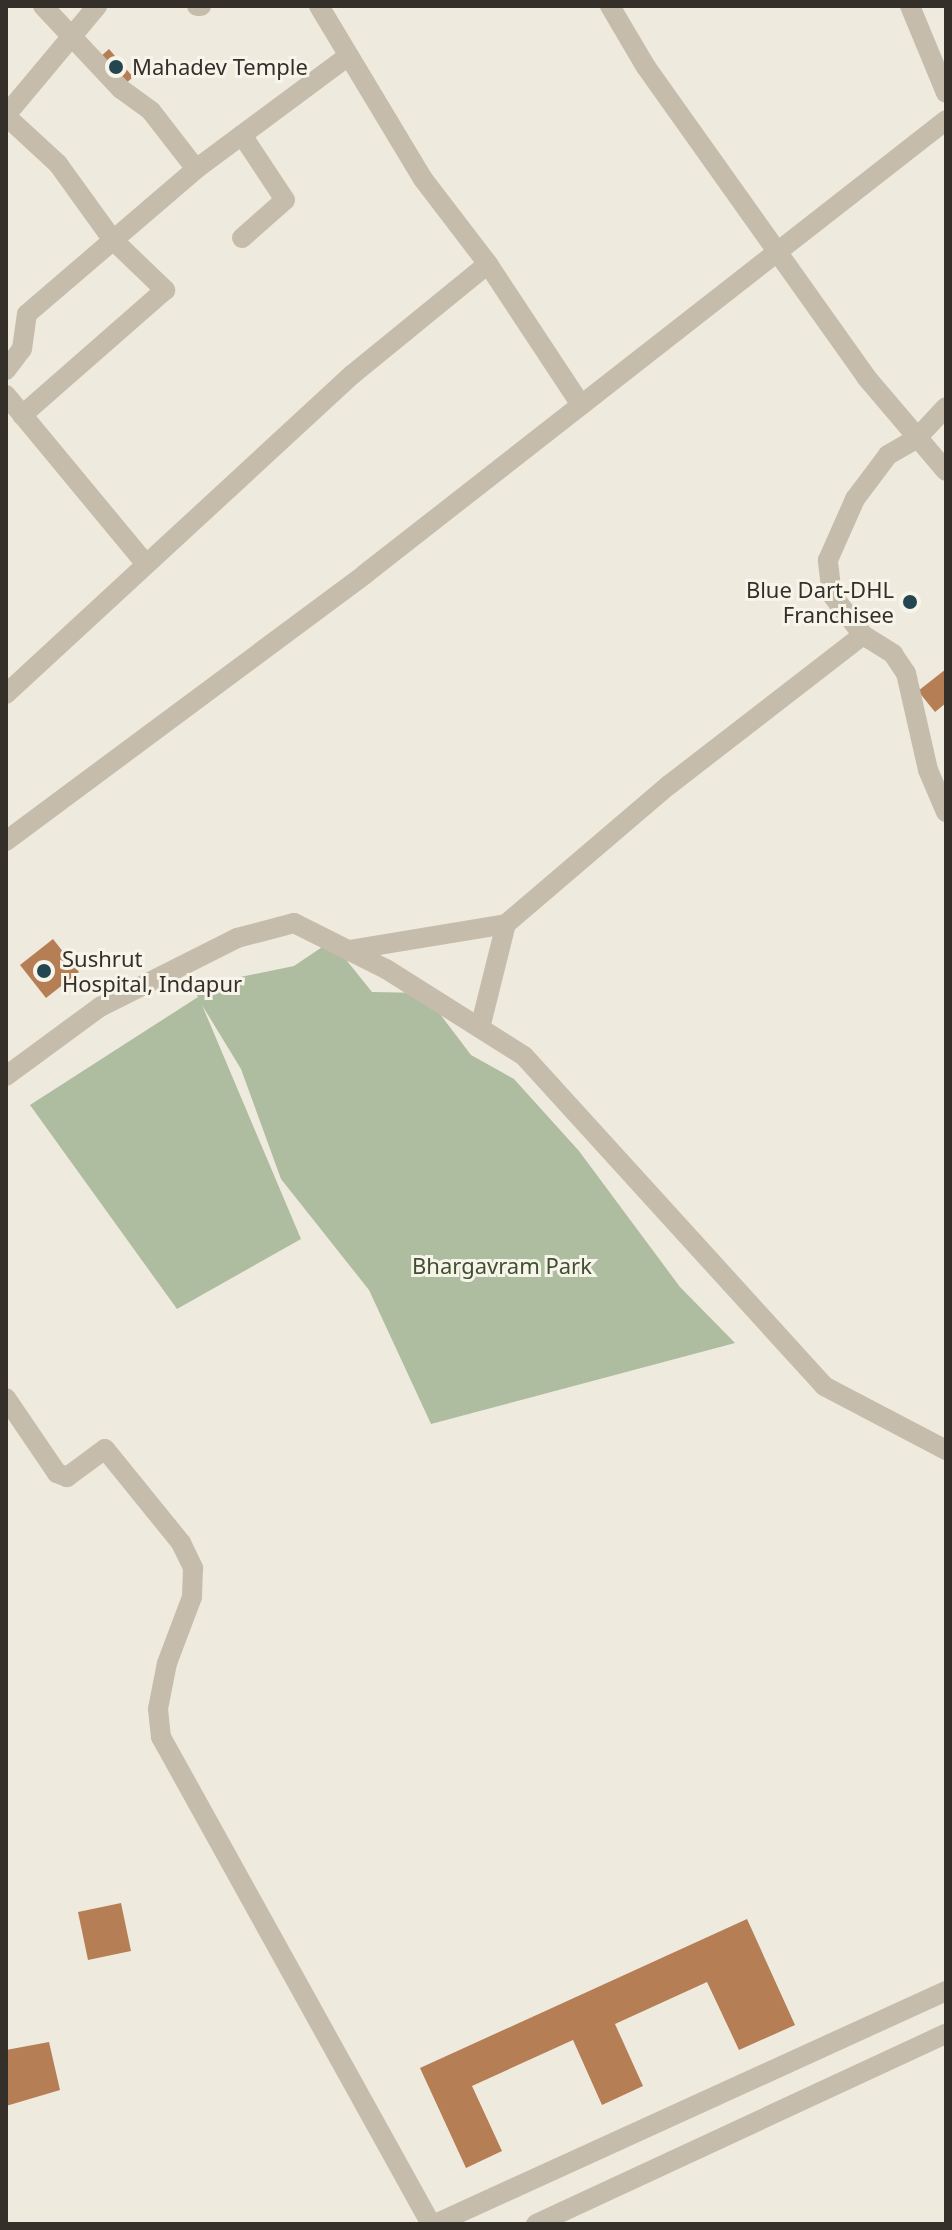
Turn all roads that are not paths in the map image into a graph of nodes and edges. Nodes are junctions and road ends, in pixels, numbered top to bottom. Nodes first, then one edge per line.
1 (43, 6) edge
2 (97, 6) edge
3 (319, 6) edge
4 (610, 6) edge
5 (910, 6) edge
6 (72, 36) junction
7 (347, 57) junction
8 (946, 93) edge
9 (8, 107) edge
10 (946, 120) edge
11 (242, 135) junction
12 (196, 169) junction
13 (242, 238) dead end
14 (112, 239) junction
15 (776, 252) junction
16 (488, 264) junction
17 (6, 370) edge
18 (6, 395) edge
19 (581, 405) junction
20 (946, 407) edge
21 (22, 415) junction
22 (917, 438) junction
23 (946, 471) edge
24 (146, 564) junction
25 (863, 635) junction
26 (6, 694) edge
27 (946, 812) edge
28 (6, 841) edge
29 (506, 924) junction
30 (349, 950) junction
31 (480, 1028) junction
32 (6, 1076) edge
33 (6, 1398) edge
34 (946, 1450) edge
35 (946, 1991) edge
36 (946, 2034) edge
37 (433, 2224) edge
38 (536, 2224) edge

1 - 6 street
2 - 6 street
3 - 7 street
4 - 15 street
5 - 8 street
6 - 9 street
6 - 12 street
7 - 11 street
7 - 16 street
9 - 14 street
10 - 15 street
11 - 12 street
11 - 13 street
12 - 14 street
14 - 17 street
14 - 21 street
15 - 19 street
15 - 22 street
16 - 19 street
16 - 24 street
18 - 21 street
19 - 28 street
20 - 22 street
21 - 24 street
22 - 23 street
22 - 25 street
24 - 26 street
25 - 27 street
25 - 29 street
29 - 30 street
29 - 31 street
30 - 31 street
30 - 32 street
31 - 34 street
33 - 37 street
35 - 37 street
36 - 38 street

